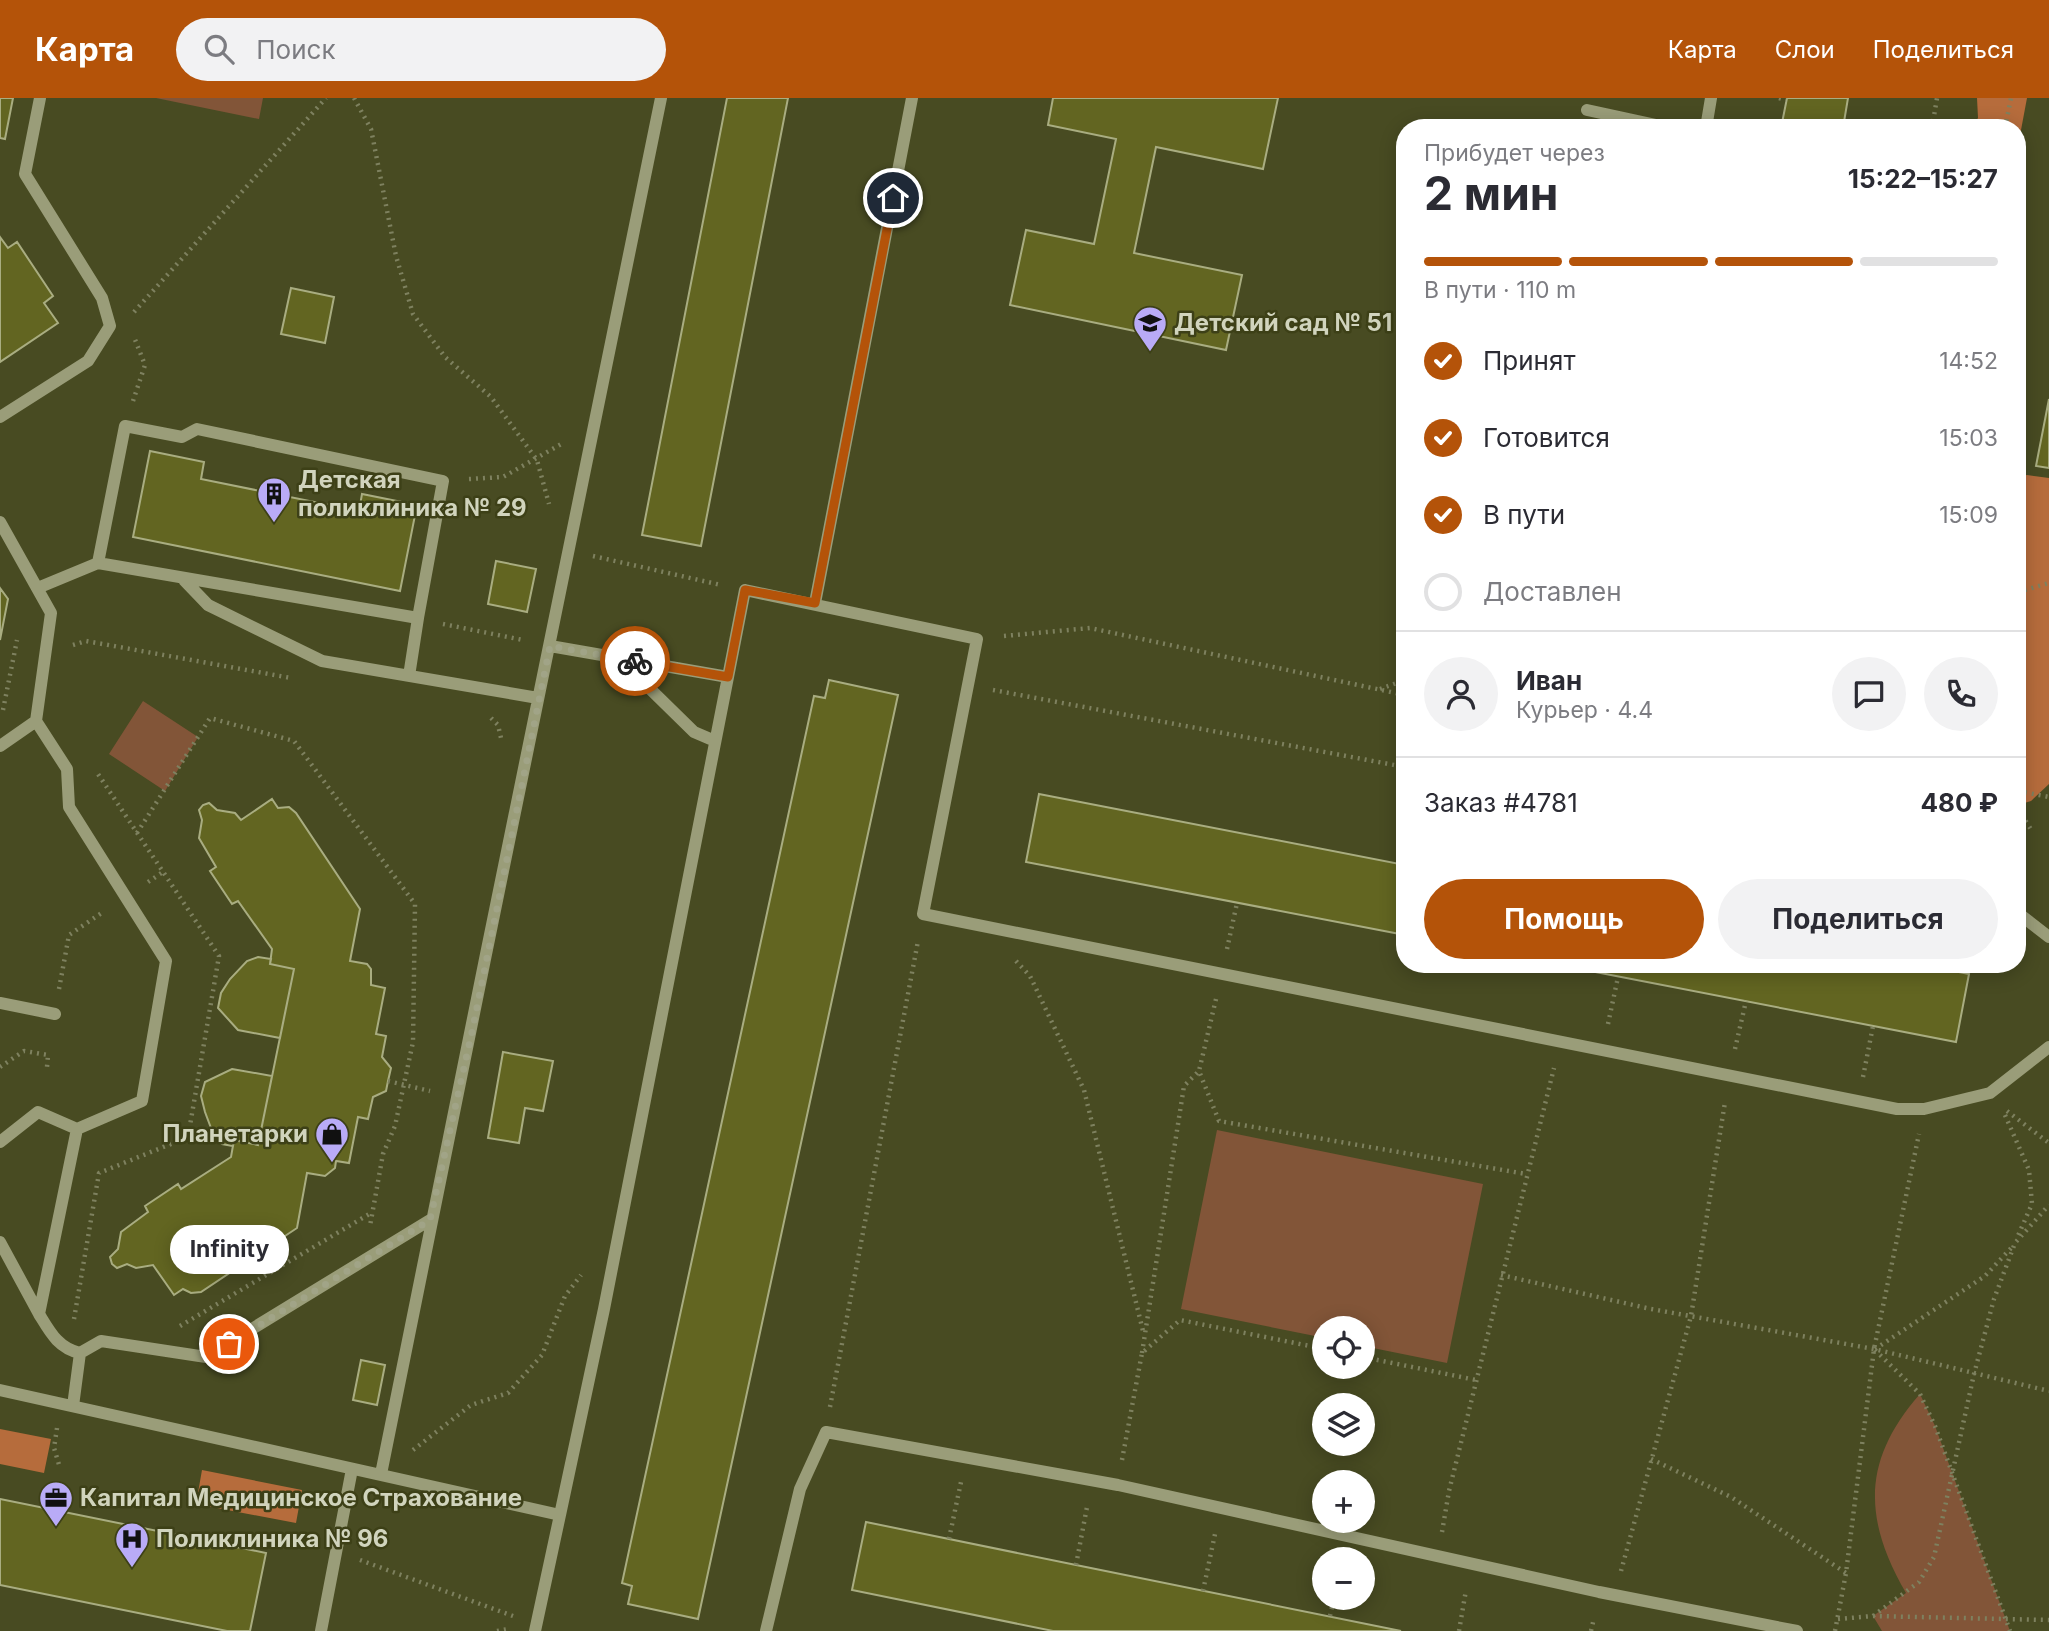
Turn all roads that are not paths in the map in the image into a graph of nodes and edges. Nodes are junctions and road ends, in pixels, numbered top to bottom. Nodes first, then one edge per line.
1 (40, 98) edge
2 (661, 98) edge
3 (912, 98) edge
4 (1711, 98) edge
5 (1587, 110) dead end
6 (1628, 119) edge
7 (1708, 119) edge
8 (0, 417) edge
9 (0, 522) edge
10 (98, 563) junction
11 (184, 580) junction
12 (40, 587) junction
13 (815, 603) junction
14 (418, 618) junction
15 (550, 646) junction
16 (637, 661) junction
17 (409, 676) junction
18 (728, 677) junction
19 (538, 698) junction
20 (36, 721) junction
21 (715, 741) junction
22 (0, 746) edge
23 (2026, 919) edge
24 (2049, 937) edge
25 (0, 1003) edge
26 (55, 1014) road end
27 (2049, 1047) edge
28 (76, 1129) junction
29 (0, 1142) edge
30 (430, 1220) junction
31 (0, 1242) edge
32 (39, 1314) junction
33 (80, 1353) junction
34 (0, 1390) edge
35 (73, 1406) junction
36 (352, 1468) junction
37 (382, 1474) junction
38 (560, 1515) junction
39 (536, 1628) edge
40 (321, 1631) edge
41 (766, 1631) edge
42 (1797, 1631) edge

1 - 8 lane
2 - 15 lane
3 - 13 lane
4 - 7 lane
5 - 6 lane
9 - 12 lane
10 - 11 lane
10 - 12 lane
10 - 14 lane
11 - 14 lane
11 - 17 lane
12 - 20 lane
13 - 18 lane
13 - 27 lane
14 - 17 lane
15 - 16 lane
15 - 19 lane
16 - 18 lane
16 - 21 lane
17 - 19 lane
18 - 21 lane
19 - 30 lane
20 - 22 lane
20 - 28 lane
21 - 38 lane
23 - 24 lane
25 - 26 lane
28 - 29 lane
28 - 32 lane
30 - 33 lane
30 - 37 lane
31 - 32 lane
32 - 33 lane
33 - 35 lane
34 - 35 lane
35 - 36 lane
36 - 37 lane
36 - 40 lane
37 - 38 lane
38 - 39 lane
41 - 42 lane

